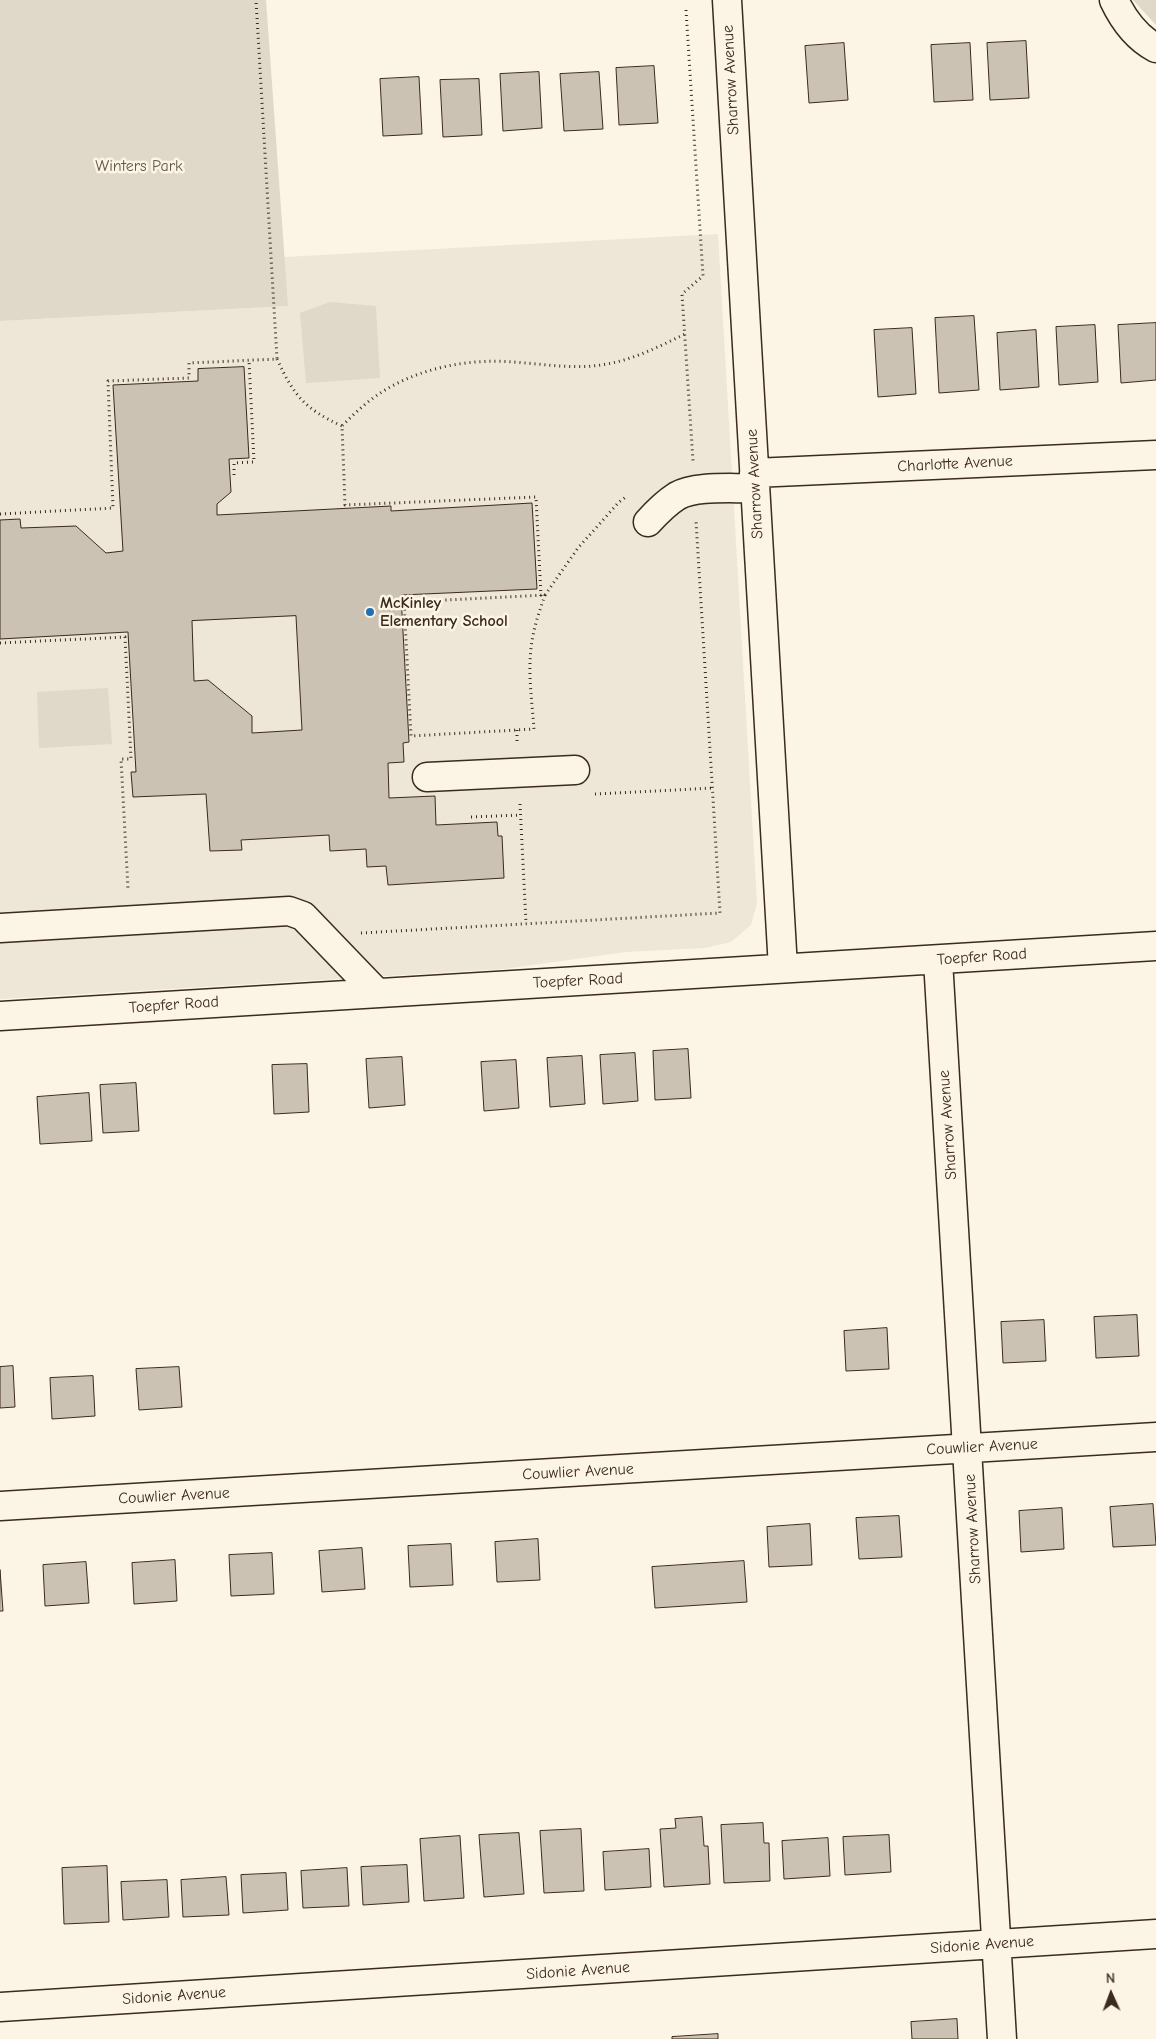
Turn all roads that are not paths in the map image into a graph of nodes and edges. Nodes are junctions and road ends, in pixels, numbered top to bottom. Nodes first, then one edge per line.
1 (727, 0) edge
2 (1114, 0) edge
3 (1156, 48) edge
4 (1156, 455) edge
5 (755, 480) junction
6 (648, 522) dead end
7 (575, 770) dead end
8 (427, 777) dead end
9 (0, 928) edge
10 (1156, 946) edge
11 (938, 960) junction
12 (783, 968) junction
13 (377, 992) junction
14 (0, 1016) edge
15 (1156, 1437) edge
16 (968, 1448) junction
17 (0, 1506) edge
18 (1156, 1934) edge
19 (996, 1944) junction
20 (0, 2006) edge
21 (1002, 2039) edge

1 - 5 street, Sharrow Avenue
2 - 3 street
4 - 5 street, Charlotte Avenue
5 - 6 street, Charlotte Avenue
5 - 12 street, Sharrow Avenue
7 - 8 street
9 - 13 street
10 - 11 street, Toepfer Road
11 - 12 street, Toepfer Road
11 - 16 street, Sharrow Avenue
12 - 13 street, Toepfer Road
13 - 14 street, Toepfer Road
15 - 16 street, Couwlier Avenue
16 - 17 street, Couwlier Avenue
16 - 19 street, Sharrow Avenue
18 - 19 street, Sidonie Avenue
19 - 20 street, Sidonie Avenue
19 - 21 street, Sharrow Avenue

